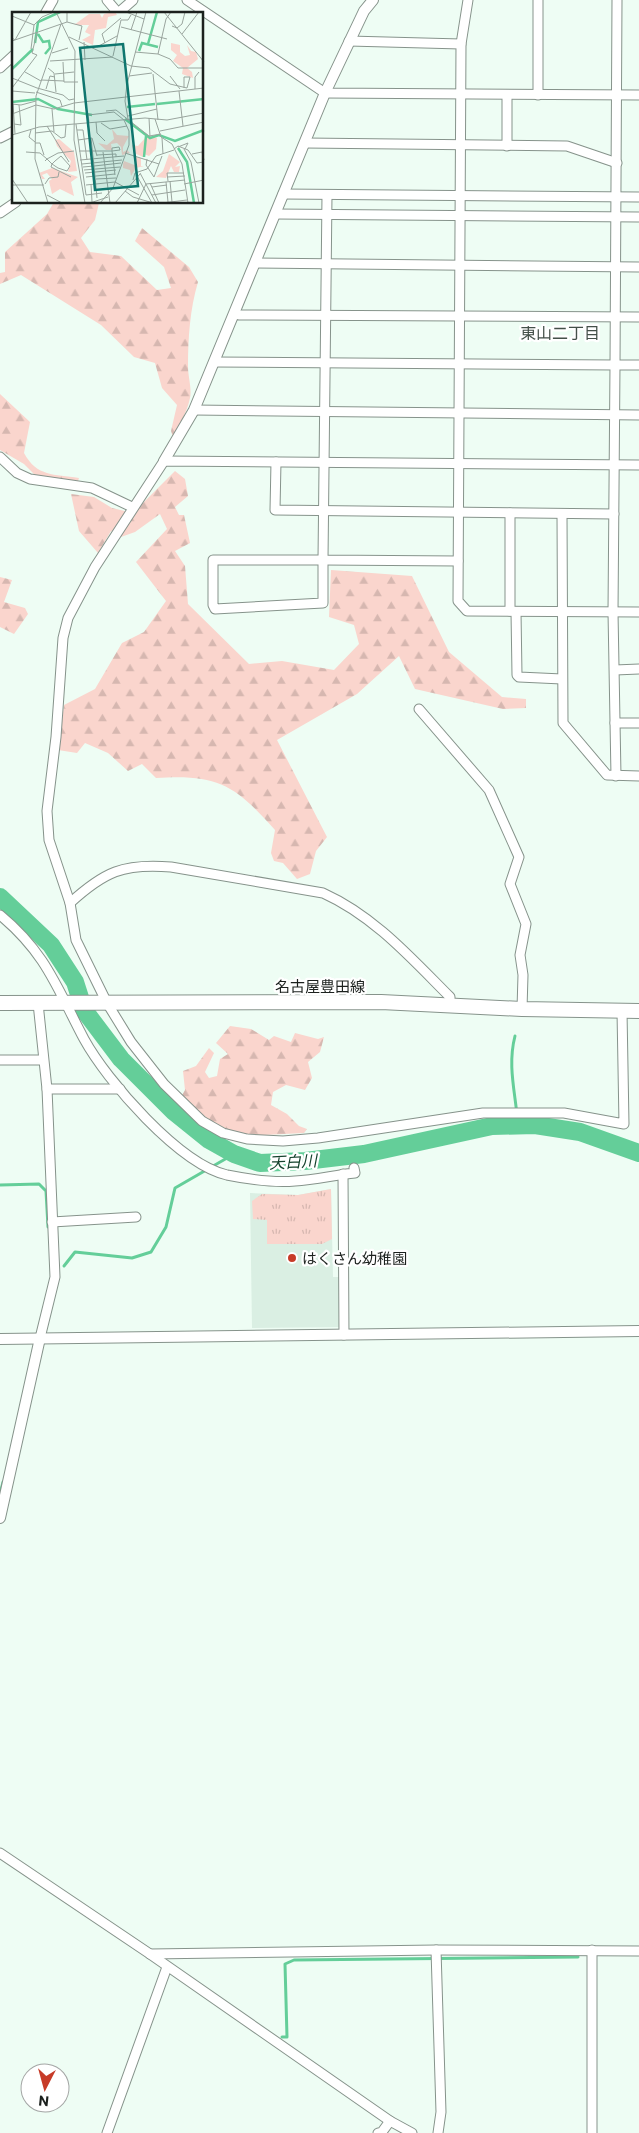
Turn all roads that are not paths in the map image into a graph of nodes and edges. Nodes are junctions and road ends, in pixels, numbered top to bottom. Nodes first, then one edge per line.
1 (54, 0) edge
2 (107, 0) edge
3 (133, 0) edge
4 (187, 0) edge
5 (374, 0) edge
6 (468, 0) edge
7 (538, 0) edge
8 (617, 0) edge
9 (47, 12) edge
10 (116, 12) edge
11 (118, 12) edge
12 (350, 41) junction
13 (461, 44) junction
14 (12, 57) edge
15 (0, 68) edge
16 (325, 94) junction
17 (461, 94) junction
18 (508, 95) junction
19 (538, 95) junction
20 (617, 95) junction
21 (639, 95) edge
22 (12, 132) edge
23 (0, 138) edge
24 (305, 143) junction
25 (461, 146) junction
26 (507, 146) junction
27 (617, 163) junction
28 (283, 194) junction
29 (327, 195) junction
30 (462, 195) junction
31 (617, 196) junction
32 (639, 197) edge
33 (13, 204) edge
34 (0, 213) edge
35 (276, 214) junction
36 (326, 215) junction
37 (461, 216) junction
38 (617, 217) junction
39 (639, 217) edge
40 (256, 263) junction
41 (326, 265) junction
42 (460, 266) junction
43 (616, 267) junction
44 (639, 267) edge
45 (235, 313) junction
46 (325, 314) junction
47 (460, 316) junction
48 (616, 317) junction
49 (639, 317) edge
50 (214, 362) junction
51 (325, 364) junction
52 (460, 364) junction
53 (615, 365) junction
54 (639, 365) edge
55 (194, 410) junction
56 (325, 413) junction
57 (459, 414) junction
58 (615, 415) junction
59 (639, 415) edge
60 (0, 457) edge
61 (164, 461) junction
62 (276, 462) junction
63 (324, 462) junction
64 (459, 464) junction
65 (614, 465) junction
66 (639, 466) edge
67 (132, 507) junction
68 (324, 511) junction
69 (458, 512) junction
70 (510, 513) junction
71 (562, 514) junction
72 (614, 514) junction
73 (323, 560) junction
74 (458, 561) junction
75 (513, 611) junction
76 (562, 611) junction
77 (613, 612) junction
78 (639, 612) edge
79 (639, 669) edge
80 (615, 670) junction
81 (562, 679) junction
82 (419, 709) dead end
83 (639, 723) edge
84 (615, 724) junction
85 (616, 776) junction
86 (639, 776) edge
87 (70, 903) junction
88 (0, 915) edge
89 (0, 1002) edge
90 (67, 1002) junction
91 (38, 1003) junction
92 (104, 1003) junction
93 (450, 1004) junction
94 (522, 1009) junction
95 (622, 1011) junction
96 (639, 1011) edge
97 (0, 1060) edge
98 (42, 1060) junction
99 (47, 1089) junction
100 (120, 1089) junction
101 (354, 1168) dead end
102 (343, 1174) junction
103 (136, 1217) dead end
104 (52, 1222) junction
105 (639, 1331) edge
106 (344, 1335) junction
107 (40, 1338) junction
108 (0, 1339) edge
109 (0, 1518) edge
110 (0, 1854) edge
111 (436, 1950) junction
112 (592, 1950) junction
113 (639, 1951) edge
114 (150, 1954) junction
115 (168, 1967) junction
116 (390, 2121) junction
117 (107, 2133) edge
118 (378, 2133) edge
119 (412, 2133) edge
120 (438, 2133) edge
121 (592, 2133) edge

1 - 9 street
2 - 10 street
3 - 11 street
4 - 16 street
5 - 12 street
6 - 13 street
7 - 19 street
8 - 20 street
12 - 13 street
12 - 16 street
13 - 17 street
14 - 15 street
16 - 17 street
16 - 24 street
17 - 18 street
17 - 25 street
18 - 19 street
18 - 26 street
19 - 20 street
20 - 21 street
20 - 27 street
22 - 23 street
24 - 25 street
24 - 28 street
25 - 26 street
25 - 30 street
26 - 27 street
27 - 31 street
28 - 29 street
28 - 35 street
29 - 30 street
29 - 36 street
30 - 31 street
30 - 37 street
31 - 32 street
31 - 38 street
33 - 34 street
35 - 36 street
35 - 40 street
36 - 37 street
36 - 41 street
37 - 38 street
37 - 42 street
38 - 39 street
38 - 43 street
40 - 41 street
40 - 45 street
41 - 42 street
41 - 46 street
42 - 43 street
42 - 47 street
43 - 44 street
43 - 48 street
45 - 46 street
45 - 50 street
46 - 47 street
46 - 51 street
47 - 48 street
47 - 52 street
48 - 49 street
48 - 53 street
50 - 51 street
50 - 55 street
51 - 52 street
51 - 56 street
52 - 53 street
52 - 57 street
53 - 54 street
53 - 58 street
55 - 56 street
55 - 61 street
56 - 57 street
56 - 63 street
57 - 58 street
57 - 64 street
58 - 59 street
58 - 65 street
60 - 67 street
61 - 62 street
61 - 67 street
62 - 63 street
62 - 68 street
63 - 64 street
63 - 68 street
64 - 65 street
64 - 69 street
65 - 66 street
65 - 72 street
67 - 87 street
68 - 69 street
68 - 73 street
69 - 70 street
69 - 74 street
70 - 71 street
70 - 75 street
71 - 72 street
71 - 76 street
72 - 77 street
73 - 73 street
73 - 74 street
74 - 75 street
75 - 76 street
75 - 81 street
76 - 77 street
76 - 81 street
77 - 78 street
77 - 80 street
79 - 80 street
80 - 84 street
81 - 85 street
82 - 94 street
83 - 84 street
84 - 85 street
85 - 86 street
87 - 92 street
87 - 93 street
88 - 90 street
89 - 91 main road, 名古屋豊田線
90 - 91 main road, 名古屋豊田線
90 - 92 main road, 名古屋豊田線
90 - 100 street
91 - 98 street
92 - 93 main road, 名古屋豊田線
92 - 95 street
93 - 94 main road, 名古屋豊田線
94 - 95 main road, 名古屋豊田線
95 - 96 main road, 名古屋豊田線
97 - 98 street
98 - 99 street
99 - 100 street
99 - 104 street
100 - 102 street
101 - 102 street
102 - 106 street
103 - 104 street
104 - 107 street
105 - 106 street
106 - 107 street
107 - 108 street
107 - 109 street
110 - 114 street
111 - 112 street
111 - 114 street
111 - 120 street
112 - 113 street
112 - 121 street
114 - 115 street
115 - 116 street
115 - 117 street
116 - 118 street
116 - 119 street

